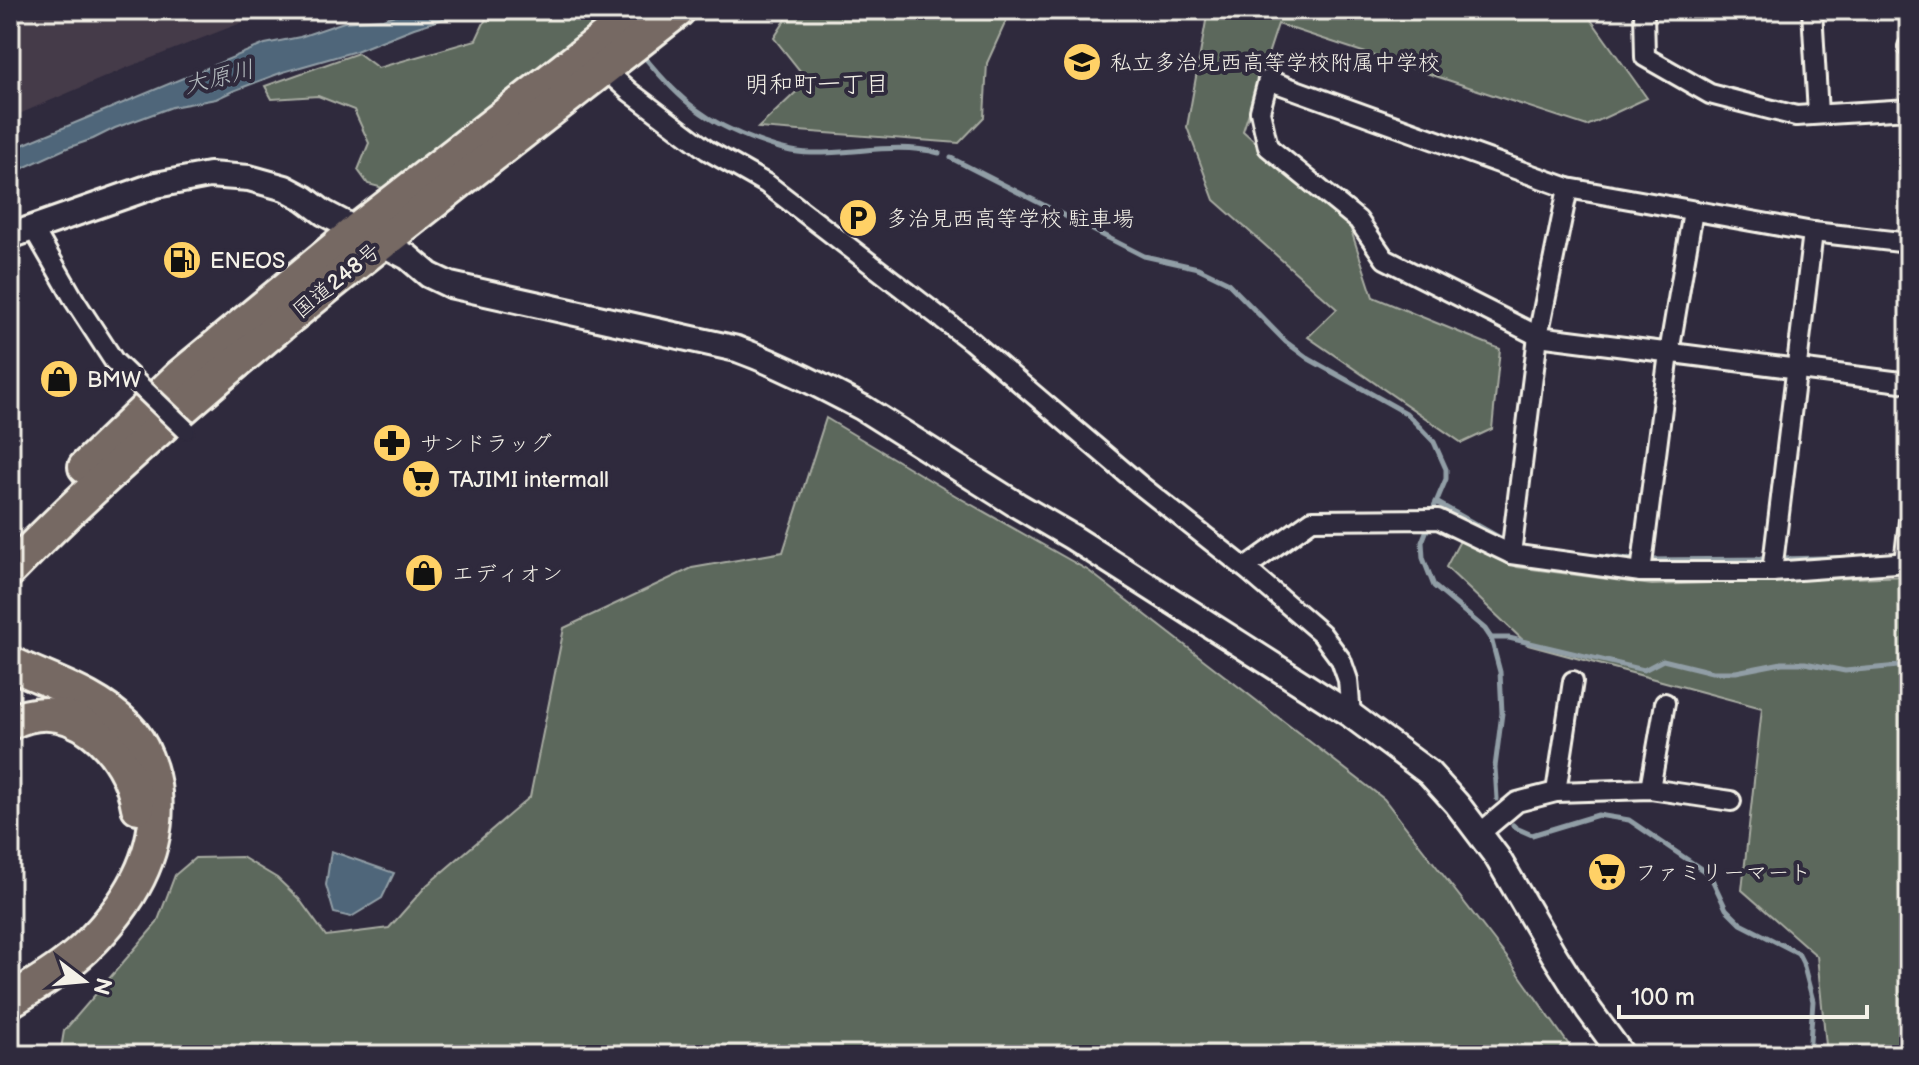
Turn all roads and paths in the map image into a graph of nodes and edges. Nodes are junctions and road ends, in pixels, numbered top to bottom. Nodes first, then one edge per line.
1 (640, 10) edge
2 (679, 10) edge
3 (1644, 10) edge
4 (1812, 10) edge
5 (604, 69) junction
6 (1909, 109) edge
7 (1818, 114) junction
8 (1568, 188) junction
9 (1693, 211) junction
10 (22, 232) edge
11 (1813, 232) junction
12 (369, 237) junction
13 (1909, 243) edge
14 (1538, 336) junction
15 (1669, 353) junction
16 (1796, 368) junction
17 (1909, 383) edge
18 (186, 430) dead end
19 (1909, 521) edge
20 (10, 543) edge
21 (1511, 554) junction
22 (1907, 563) edge
23 (1245, 568) junction
24 (10, 570) edge
25 (1641, 572) junction
26 (1772, 572) junction
27 (18, 667) edge
28 (1573, 681) dead end
29 (1665, 703) dead end
30 (1351, 715) junction
31 (10, 723) edge
32 (1650, 789) junction
33 (1556, 792) junction
34 (1731, 801) dead end
35 (1479, 834) junction
36 (10, 980) edge
37 (10, 1001) edge
38 (1622, 1055) edge

1 - 12 highway, 国道248号
2 - 5 highway, 国道248号
3 - 7 street
4 - 7 street
5 - 12 highway, 国道248号
5 - 23 street
6 - 7 street
8 - 9 street
8 - 14 street
8 - 14 street
9 - 11 street
9 - 15 street
10 - 12 street
10 - 18 street, bridge
11 - 13 street
11 - 16 street
12 - 20 highway, 国道248号
12 - 24 highway, 国道248号
12 - 30 street
14 - 15 street
14 - 21 street
15 - 16 street
15 - 25 street
16 - 17 street
16 - 26 street
19 - 22 street
21 - 23 street
21 - 25 street
22 - 26 street
23 - 30 street
25 - 26 street
27 - 37 highway
28 - 33 street
29 - 32 street
30 - 35 street
31 - 36 highway
32 - 33 street
32 - 34 street
33 - 35 street
35 - 38 street

